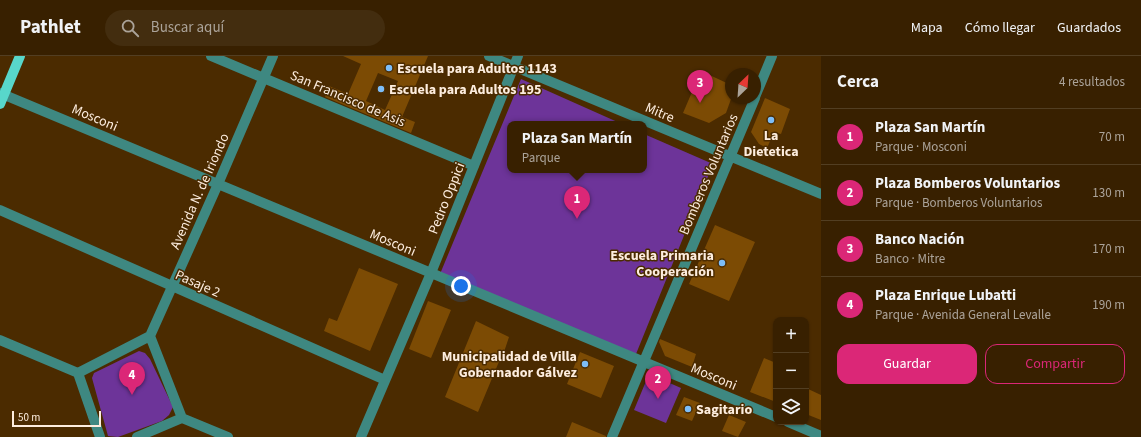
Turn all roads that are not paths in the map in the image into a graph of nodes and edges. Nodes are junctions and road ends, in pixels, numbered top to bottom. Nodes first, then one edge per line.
1 (20, 56) edge
2 (211, 56) edge
3 (273, 56) edge
4 (489, 56) edge
5 (518, 56) edge
6 (772, 56) edge
7 (514, 66) junction
8 (264, 78) junction
9 (761, 83) edge
10 (2, 93) edge
11 (0, 104) edge
12 (752, 104) edge
13 (646, 121) edge
14 (647, 121) edge
15 (730, 156) junction
16 (474, 166) junction
17 (218, 184) junction
18 (821, 194) edge
19 (0, 210) edge
20 (431, 273) junction
21 (172, 287) junction
22 (150, 336) junction
23 (0, 340) edge
24 (643, 362) junction
25 (78, 373) junction
26 (385, 380) junction
27 (773, 416) edge
28 (182, 418) junction
29 (795, 425) edge
30 (821, 436) edge
31 (100, 437) edge
32 (137, 437) edge
33 (228, 437) edge
34 (361, 437) edge
35 (612, 437) edge

1 - 10 main road
2 - 8 street, San Francisco de Asis
3 - 8 street, Avenida N. de Iriondo
4 - 7 street, Mitre
5 - 7 street, Pedro Oppici
6 - 9 street, Bomberos Voluntarios
7 - 13 street, Mitre
7 - 16 street, Pedro Oppici
8 - 16 street, San Francisco de Asis
8 - 17 street, Avenida N. de Iriondo
10 - 11 main road
10 - 17 street, Mosconi
12 - 15 street, Bomberos Voluntarios
14 - 15 street, Mitre
15 - 18 street, Mitre
15 - 24 street, Bomberos Voluntarios
16 - 20 street, Pedro Oppici
17 - 20 street, Mosconi
17 - 21 street, Avenida N. de Iriondo
19 - 21 street, Pasaje 2
20 - 24 street, Mosconi
20 - 26 street, Pedro Oppici
21 - 22 street, Avenida N. de Iriondo
21 - 26 street, Pasaje 2
22 - 25 street
22 - 28 street
23 - 25 street
24 - 27 street, Mosconi
24 - 35 street, Bomberos Voluntarios
25 - 31 street
26 - 34 street, Pedro Oppici
28 - 32 street
28 - 33 street
29 - 30 street

